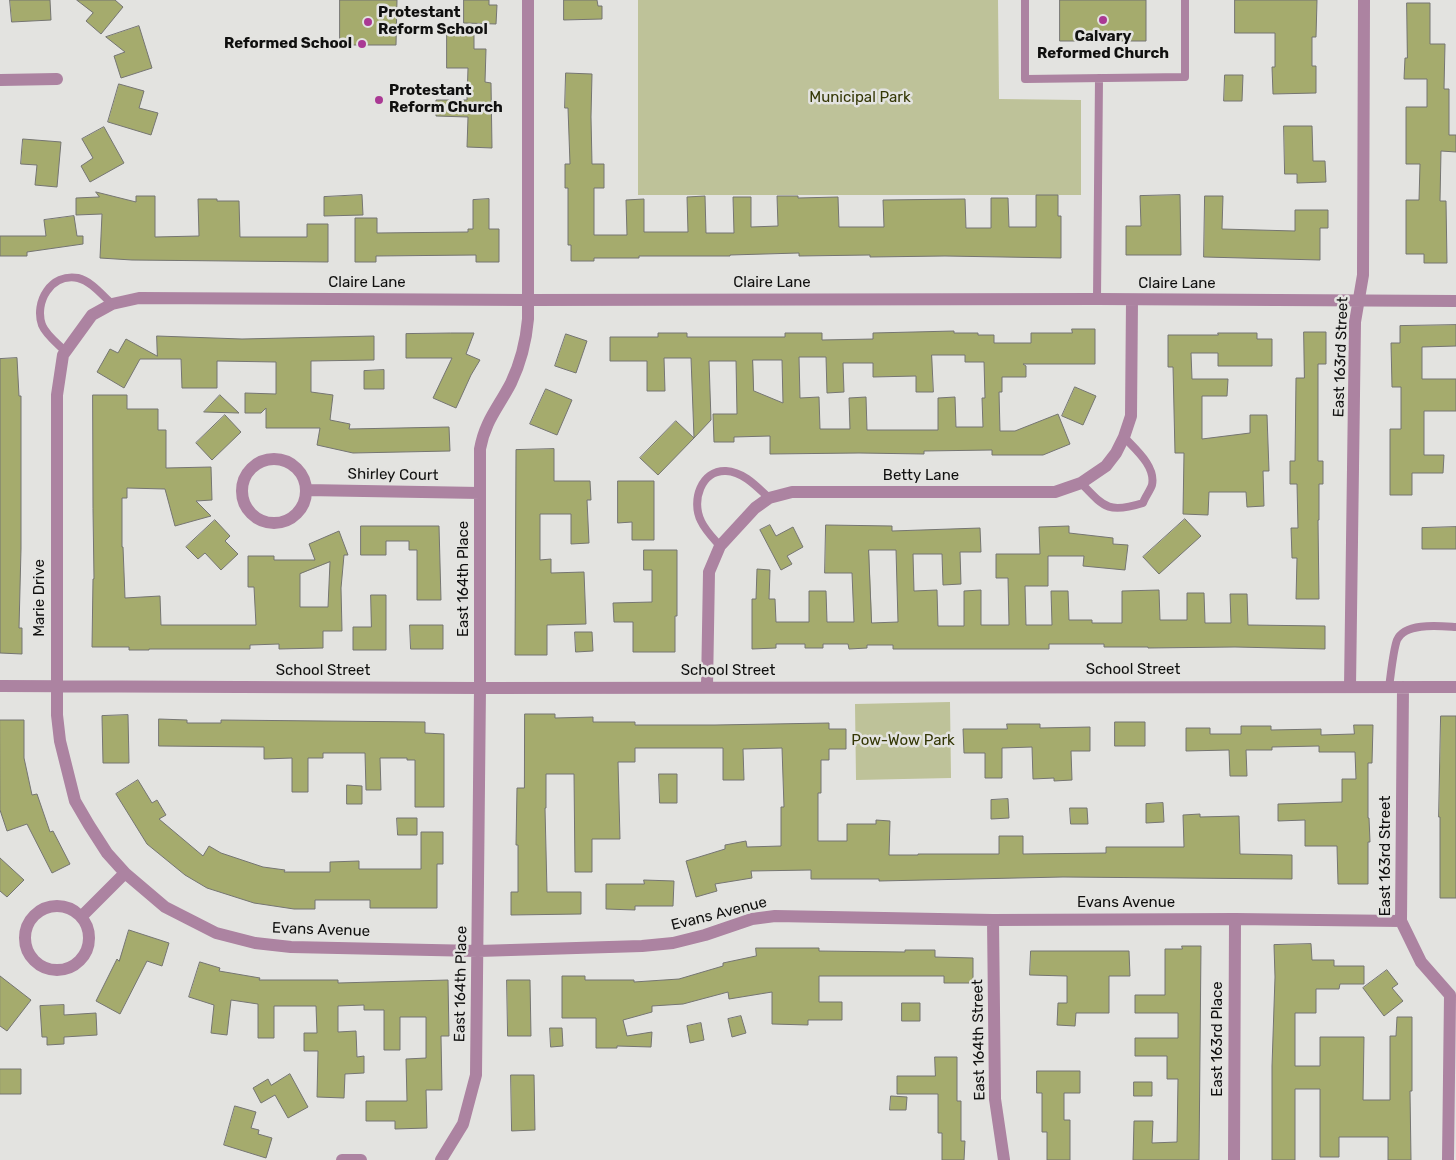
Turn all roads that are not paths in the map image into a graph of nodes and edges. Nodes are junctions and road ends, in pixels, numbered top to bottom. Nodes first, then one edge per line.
1 (528, 0) edge
2 (1025, 0) edge
3 (1185, 0) edge
4 (1364, 0) edge
5 (1099, 78) junction
6 (0, 80) edge
7 (57, 80) dead end
8 (1097, 299) junction
9 (527, 300) junction
10 (1132, 300) junction
11 (1358, 301) junction
12 (1456, 301) edge
13 (112, 304) junction
14 (92, 314) joint
15 (65, 351) junction
16 (1124, 437) junction
17 (1081, 483) junction
18 (306, 490) junction
19 (480, 492) junction
20 (769, 498) junction
21 (720, 546) junction
22 (1456, 627) edge
23 (0, 686) edge
24 (56, 686) junction
25 (1350, 686) junction
26 (1389, 686) junction
27 (1403, 686) junction
28 (708, 687) junction
29 (1456, 687) edge
30 (480, 688) junction
31 (125, 873) junction
32 (82, 917) junction
33 (1235, 919) junction
34 (993, 920) junction
35 (1401, 921) junction
36 (478, 951) junction
37 (1453, 995) edge
38 (342, 1160) edge
39 (361, 1160) edge
40 (441, 1160) edge
41 (1004, 1160) edge
42 (1234, 1160) edge
43 (1448, 1160) edge

1 - 9 street, East 164th Place
2 - 5 lane
3 - 5 lane
4 - 11 street, East 163rd Street
5 - 8 lane
6 - 7 street
8 - 9 street, Claire Lane
8 - 10 street, Claire Lane
9 - 13 street, Claire Lane
9 - 19 street, East 164th Place
10 - 11 street, Claire Lane
10 - 16 street, Betty Lane
11 - 12 street, Claire Lane
11 - 25 street, East 163rd Street
13 - 14 street, Claire Lane
13 - 15 lane
14 - 15 street, Marie Drive
15 - 24 street, Marie Drive
16 - 17 street, Betty Lane
16 - 17 lane
17 - 20 street, Betty Lane
18 - 18 street
18 - 19 street, Shirley Court
19 - 30 street, East 164th Place
20 - 21 street, Betty Lane
20 - 21 lane
21 - 28 street, Betty Lane
22 - 26 lane
23 - 24 street, School Street
24 - 30 street, School Street
24 - 31 street, Marie Drive
25 - 26 street, School Street
25 - 28 street, School Street
26 - 27 street, School Street
27 - 29 street, School Street
27 - 35 street, East 163rd Street
28 - 30 street, School Street
30 - 36 street, East 164th Place
31 - 32 street
31 - 36 street, Evans Avenue
32 - 32 street
33 - 34 street, Evans Avenue
33 - 35 street, Evans Avenue
33 - 42 street, East 163rd Place
34 - 36 street, Evans Avenue
34 - 41 street, East 164th Street
35 - 37 street, East 163rd Street
36 - 40 street, East 164th Place
37 - 43 street, East 163rd Street
38 - 39 street

